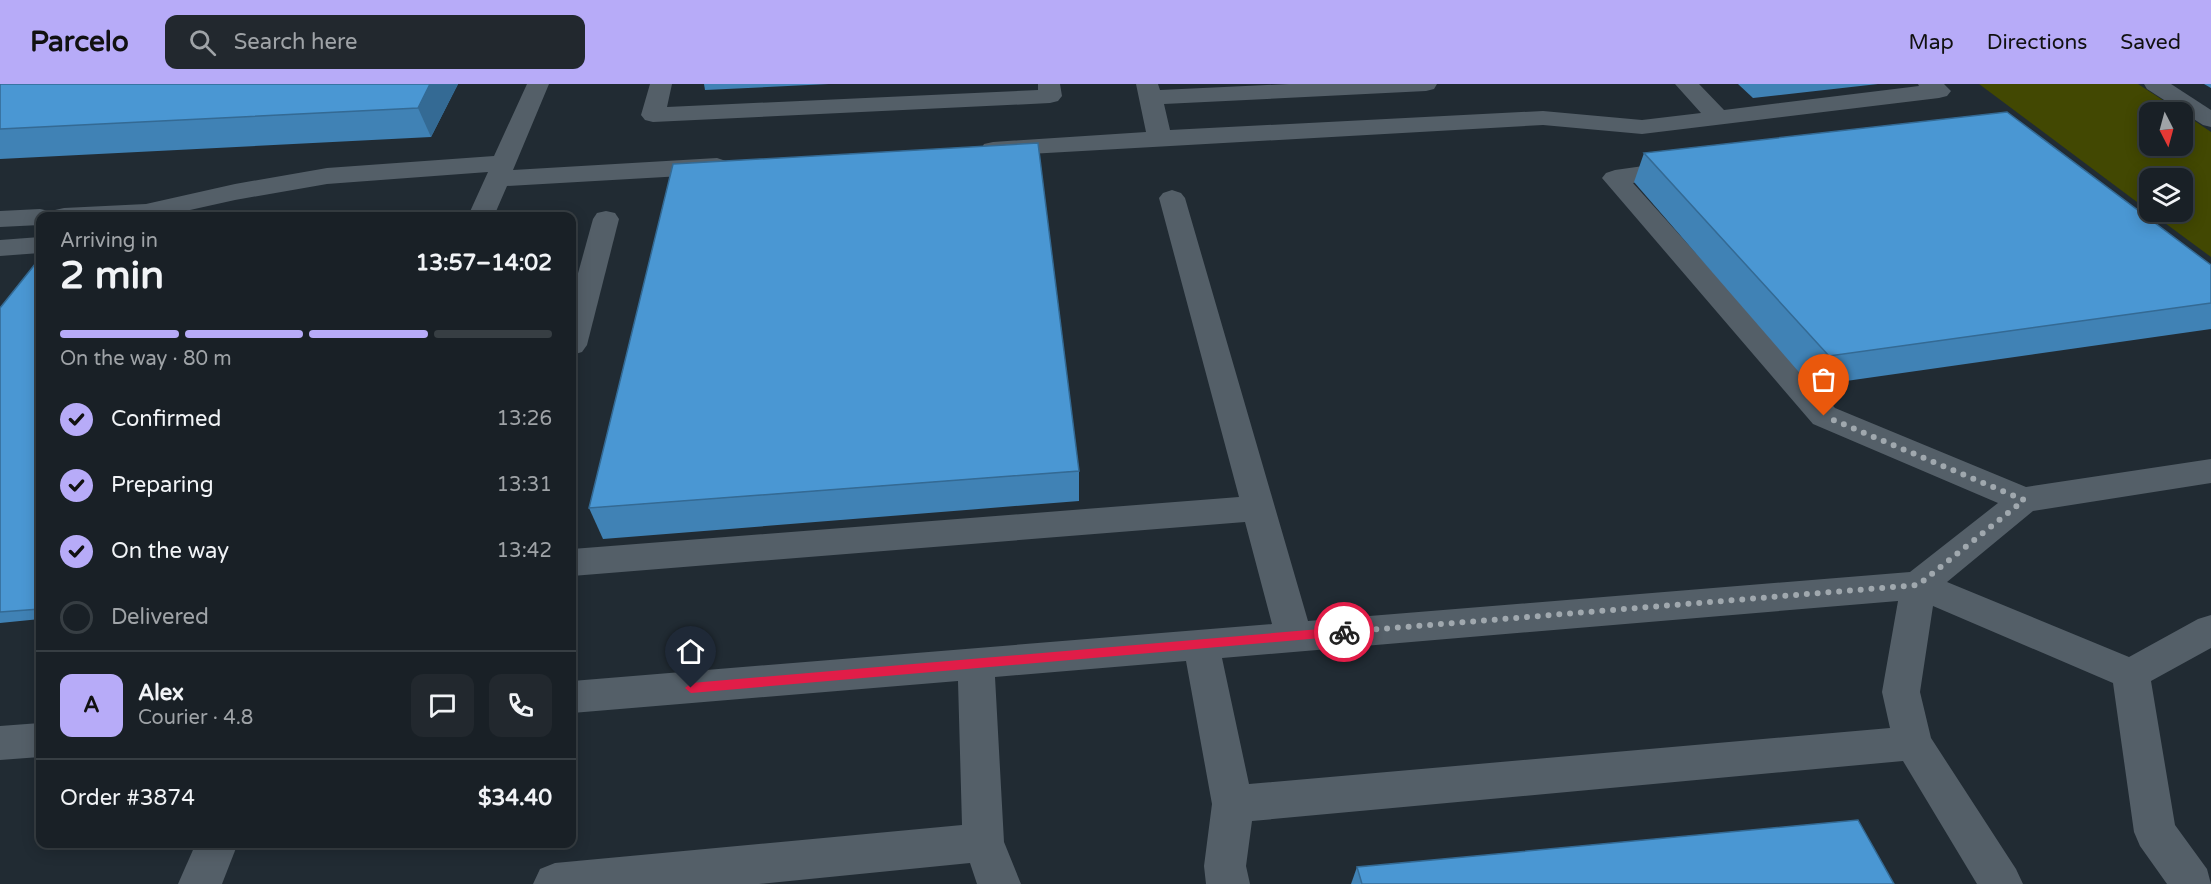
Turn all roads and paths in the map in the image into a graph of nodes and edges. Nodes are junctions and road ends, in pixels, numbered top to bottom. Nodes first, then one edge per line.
1 (538, 84) edge
2 (661, 84) edge
3 (1049, 84) edge
4 (1426, 84) edge
5 (1686, 84) edge
6 (1929, 84) edge
7 (2155, 84) edge
8 (1148, 91) edge
9 (1720, 119) junction
10 (2211, 120) edge
11 (1160, 138) junction
12 (970, 150) edge
13 (746, 164) edge
14 (1708, 165) edge
15 (500, 171) junction
16 (1172, 198) dead end
17 (146, 212) edge
18 (483, 212) edge
19 (36, 217) edge
20 (0, 219) edge
21 (606, 219) dead end
22 (36, 245) edge
23 (0, 248) edge
24 (581, 278) edge
25 (576, 315) edge
26 (2211, 471) edge
27 (2024, 500) junction
28 (1259, 508) junction
29 (576, 563) edge
30 (1918, 585) junction
31 (2211, 630) edge
32 (1294, 636) junction
33 (1201, 644) junction
34 (976, 665) junction
35 (2131, 674) junction
36 (576, 697) edge
37 (36, 740) edge
38 (0, 743) edge
39 (1912, 743) junction
40 (1233, 804) junction
41 (983, 842) junction
42 (215, 848) edge
43 (200, 884) edge
44 (555, 884) edge
45 (999, 884) edge
46 (1228, 884) edge
47 (2001, 884) edge
48 (2192, 884) edge

1 - 15 street
2 - 3 street
4 - 8 street
5 - 9 street
6 - 9 street
7 - 10 street
8 - 11 street
9 - 11 street
11 - 12 street
13 - 15 street
14 - 27 street
15 - 17 street
15 - 18 street
16 - 28 street
19 - 20 street
21 - 24 street
22 - 23 street
24 - 25 street
26 - 27 street
27 - 30 street
28 - 29 street
28 - 32 street
30 - 32 street
30 - 35 street
30 - 39 street
31 - 35 street
32 - 33 street
33 - 34 street
33 - 40 street
34 - 36 street
34 - 41 street
35 - 48 street
37 - 38 street
39 - 40 street
39 - 47 street
40 - 46 street
41 - 44 street
41 - 45 street
42 - 43 street

